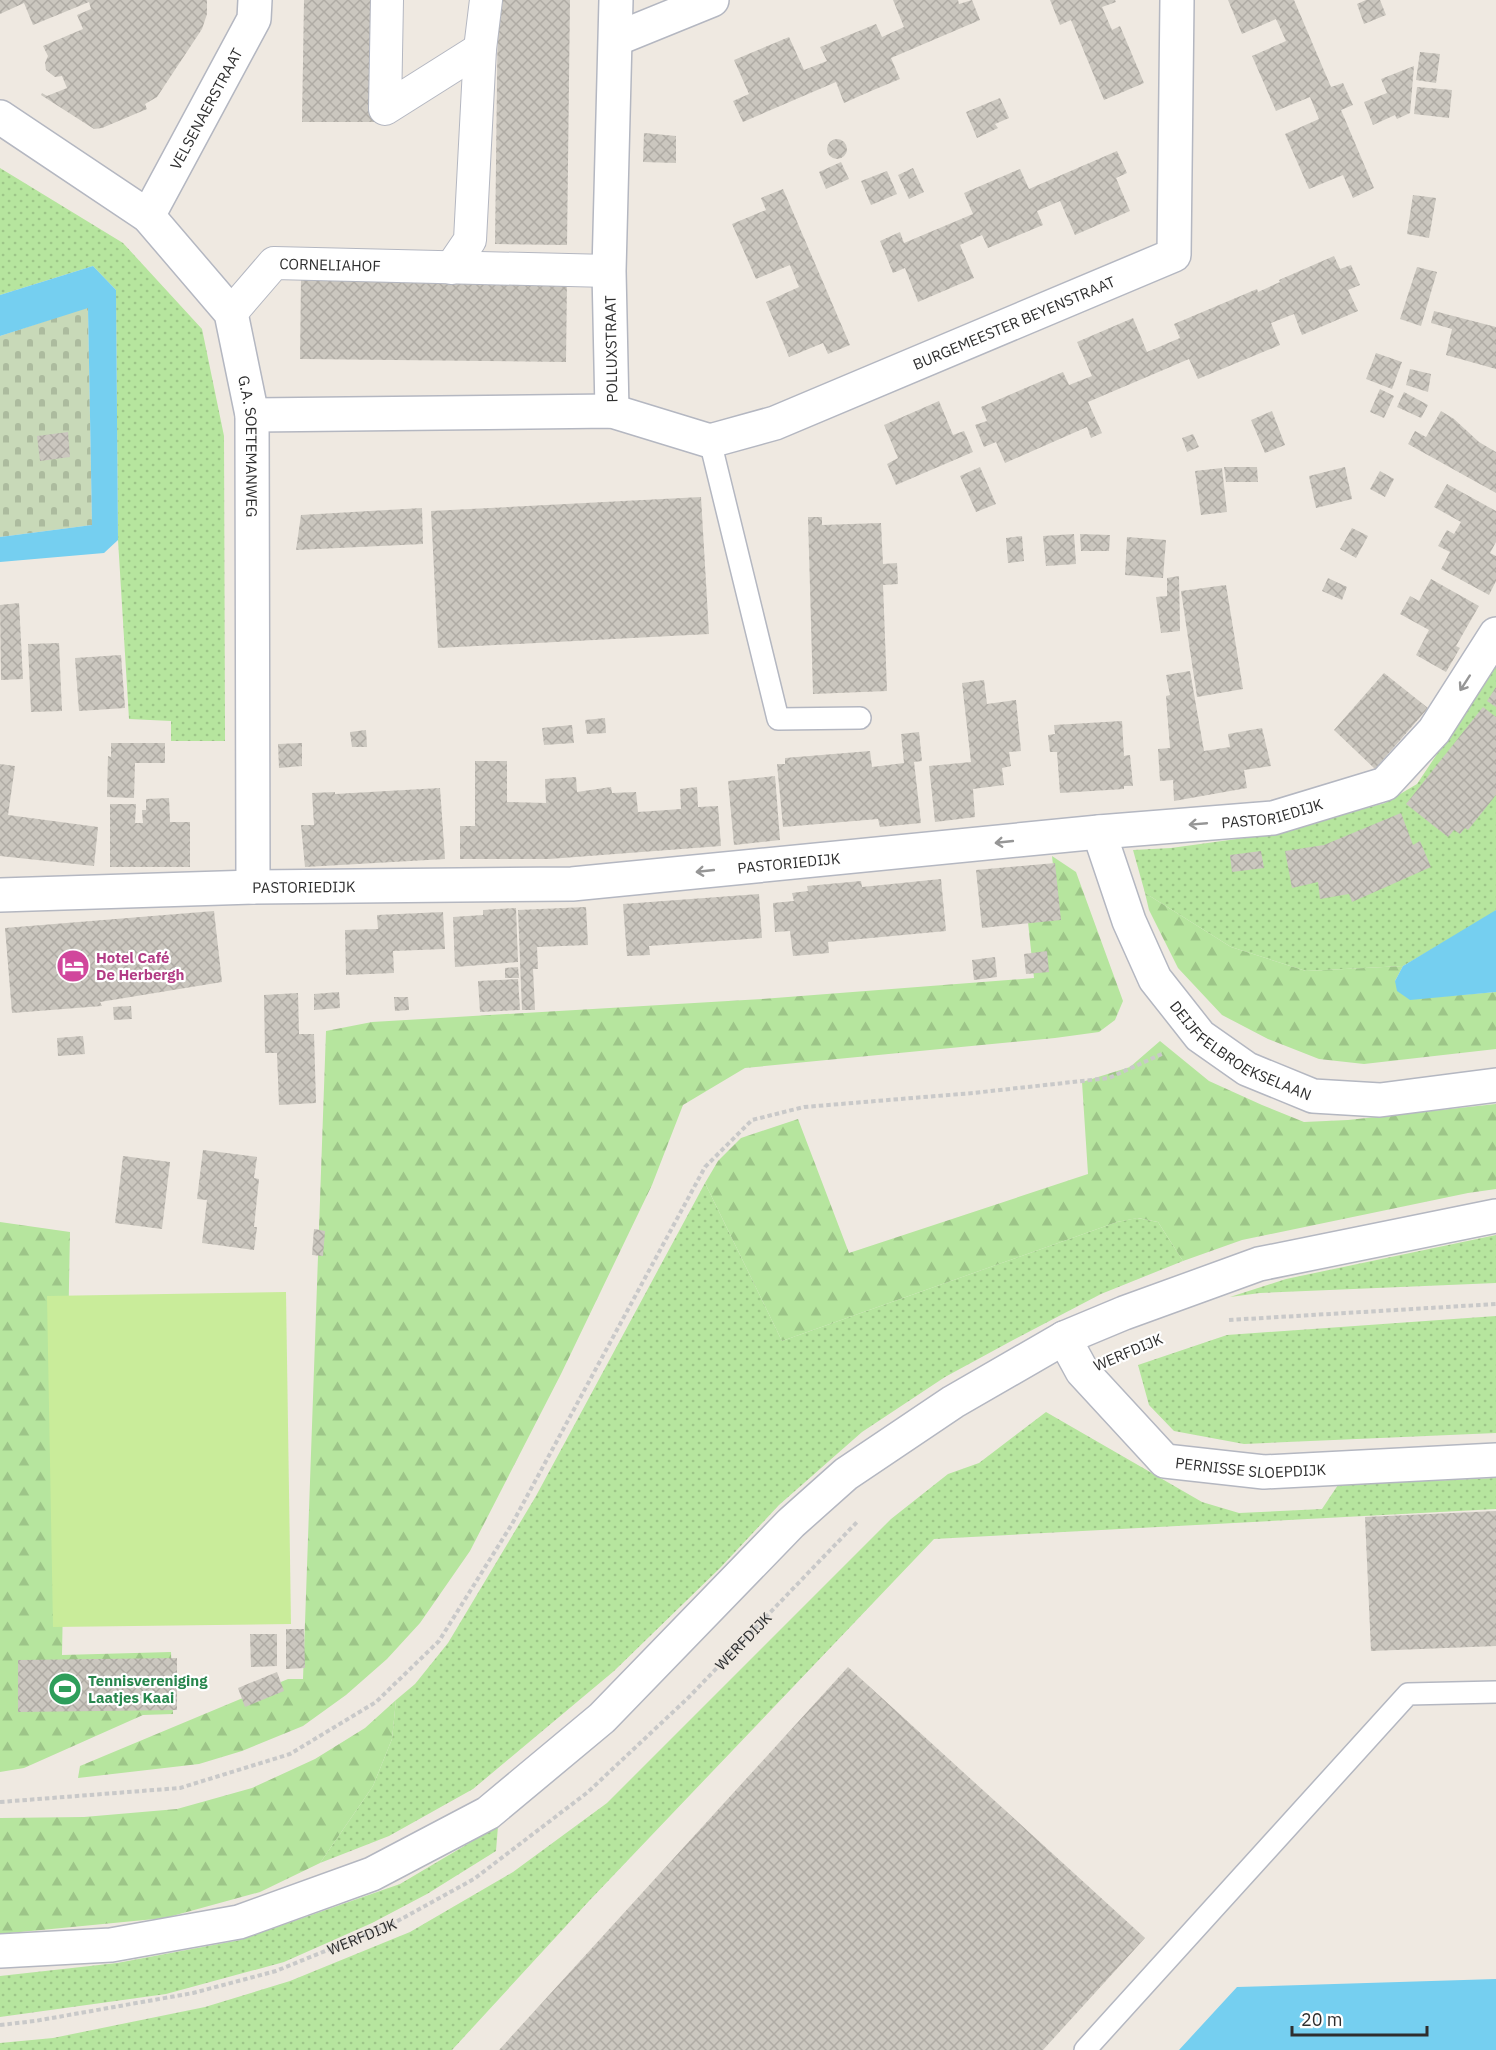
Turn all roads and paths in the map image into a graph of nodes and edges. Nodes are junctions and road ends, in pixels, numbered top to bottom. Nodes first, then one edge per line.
1 (255, 0) edge
2 (387, 0) edge
3 (486, 0) edge
4 (616, 0) edge
5 (712, 0) edge
6 (1177, 0) edge
7 (616, 39) junction
8 (480, 49) junction
9 (0, 117) edge
10 (148, 216) junction
11 (451, 268) junction
12 (609, 271) junction
13 (231, 313) junction
14 (612, 411) junction
15 (252, 415) junction
16 (710, 441) junction
17 (1496, 634) edge
18 (860, 718) dead end
19 (1099, 832) junction
20 (252, 887) junction
21 (0, 895) edge
22 (1200, 1036) junction
23 (1496, 1085) edge
24 (1496, 1216) edge
25 (1496, 1304) edge
26 (1224, 1320) dead end
27 (1064, 1338) junction
28 (1496, 1460) edge
29 (862, 1516) dead end
30 (1496, 1692) edge
31 (0, 1802) edge
32 (0, 1951) edge
33 (0, 2025) edge
34 (1085, 2050) edge

1 - 10 street, VELSENAERSTRAAT
2 - 8 street
3 - 8 street
4 - 7 street, POLLUXSTRAAT
5 - 7 street
6 - 16 street, BURGEMEESTER BEYENSTRAAT
7 - 12 street, POLLUXSTRAAT
8 - 11 street
9 - 10 street, G.A. SOETEMANWEG
10 - 13 street, G.A. SOETEMANWEG
11 - 12 street, CORNELIAHOF
11 - 13 street, CORNELIAHOF
12 - 14 street, POLLUXSTRAAT
13 - 15 street, G.A. SOETEMANWEG
14 - 15 street, POLLUXSTRAAT
14 - 16 street
15 - 20 street, G.A. SOETEMANWEG
16 - 18 lane
17 -> 19 street, PASTORIEDIJK
19 -> 20 street, PASTORIEDIJK
19 - 22 street, DEIJFFELBROEKSELAAN
20 - 21 street, PASTORIEDIJK
22 - 23 street, DEIJFFELBROEKSELAAN
22 - 31 path
24 - 27 street
25 - 26 path
27 - 28 street, PERNISSE SLOEPDIJK
27 - 32 street
29 - 33 path, WERFDIJK
30 - 34 lane

